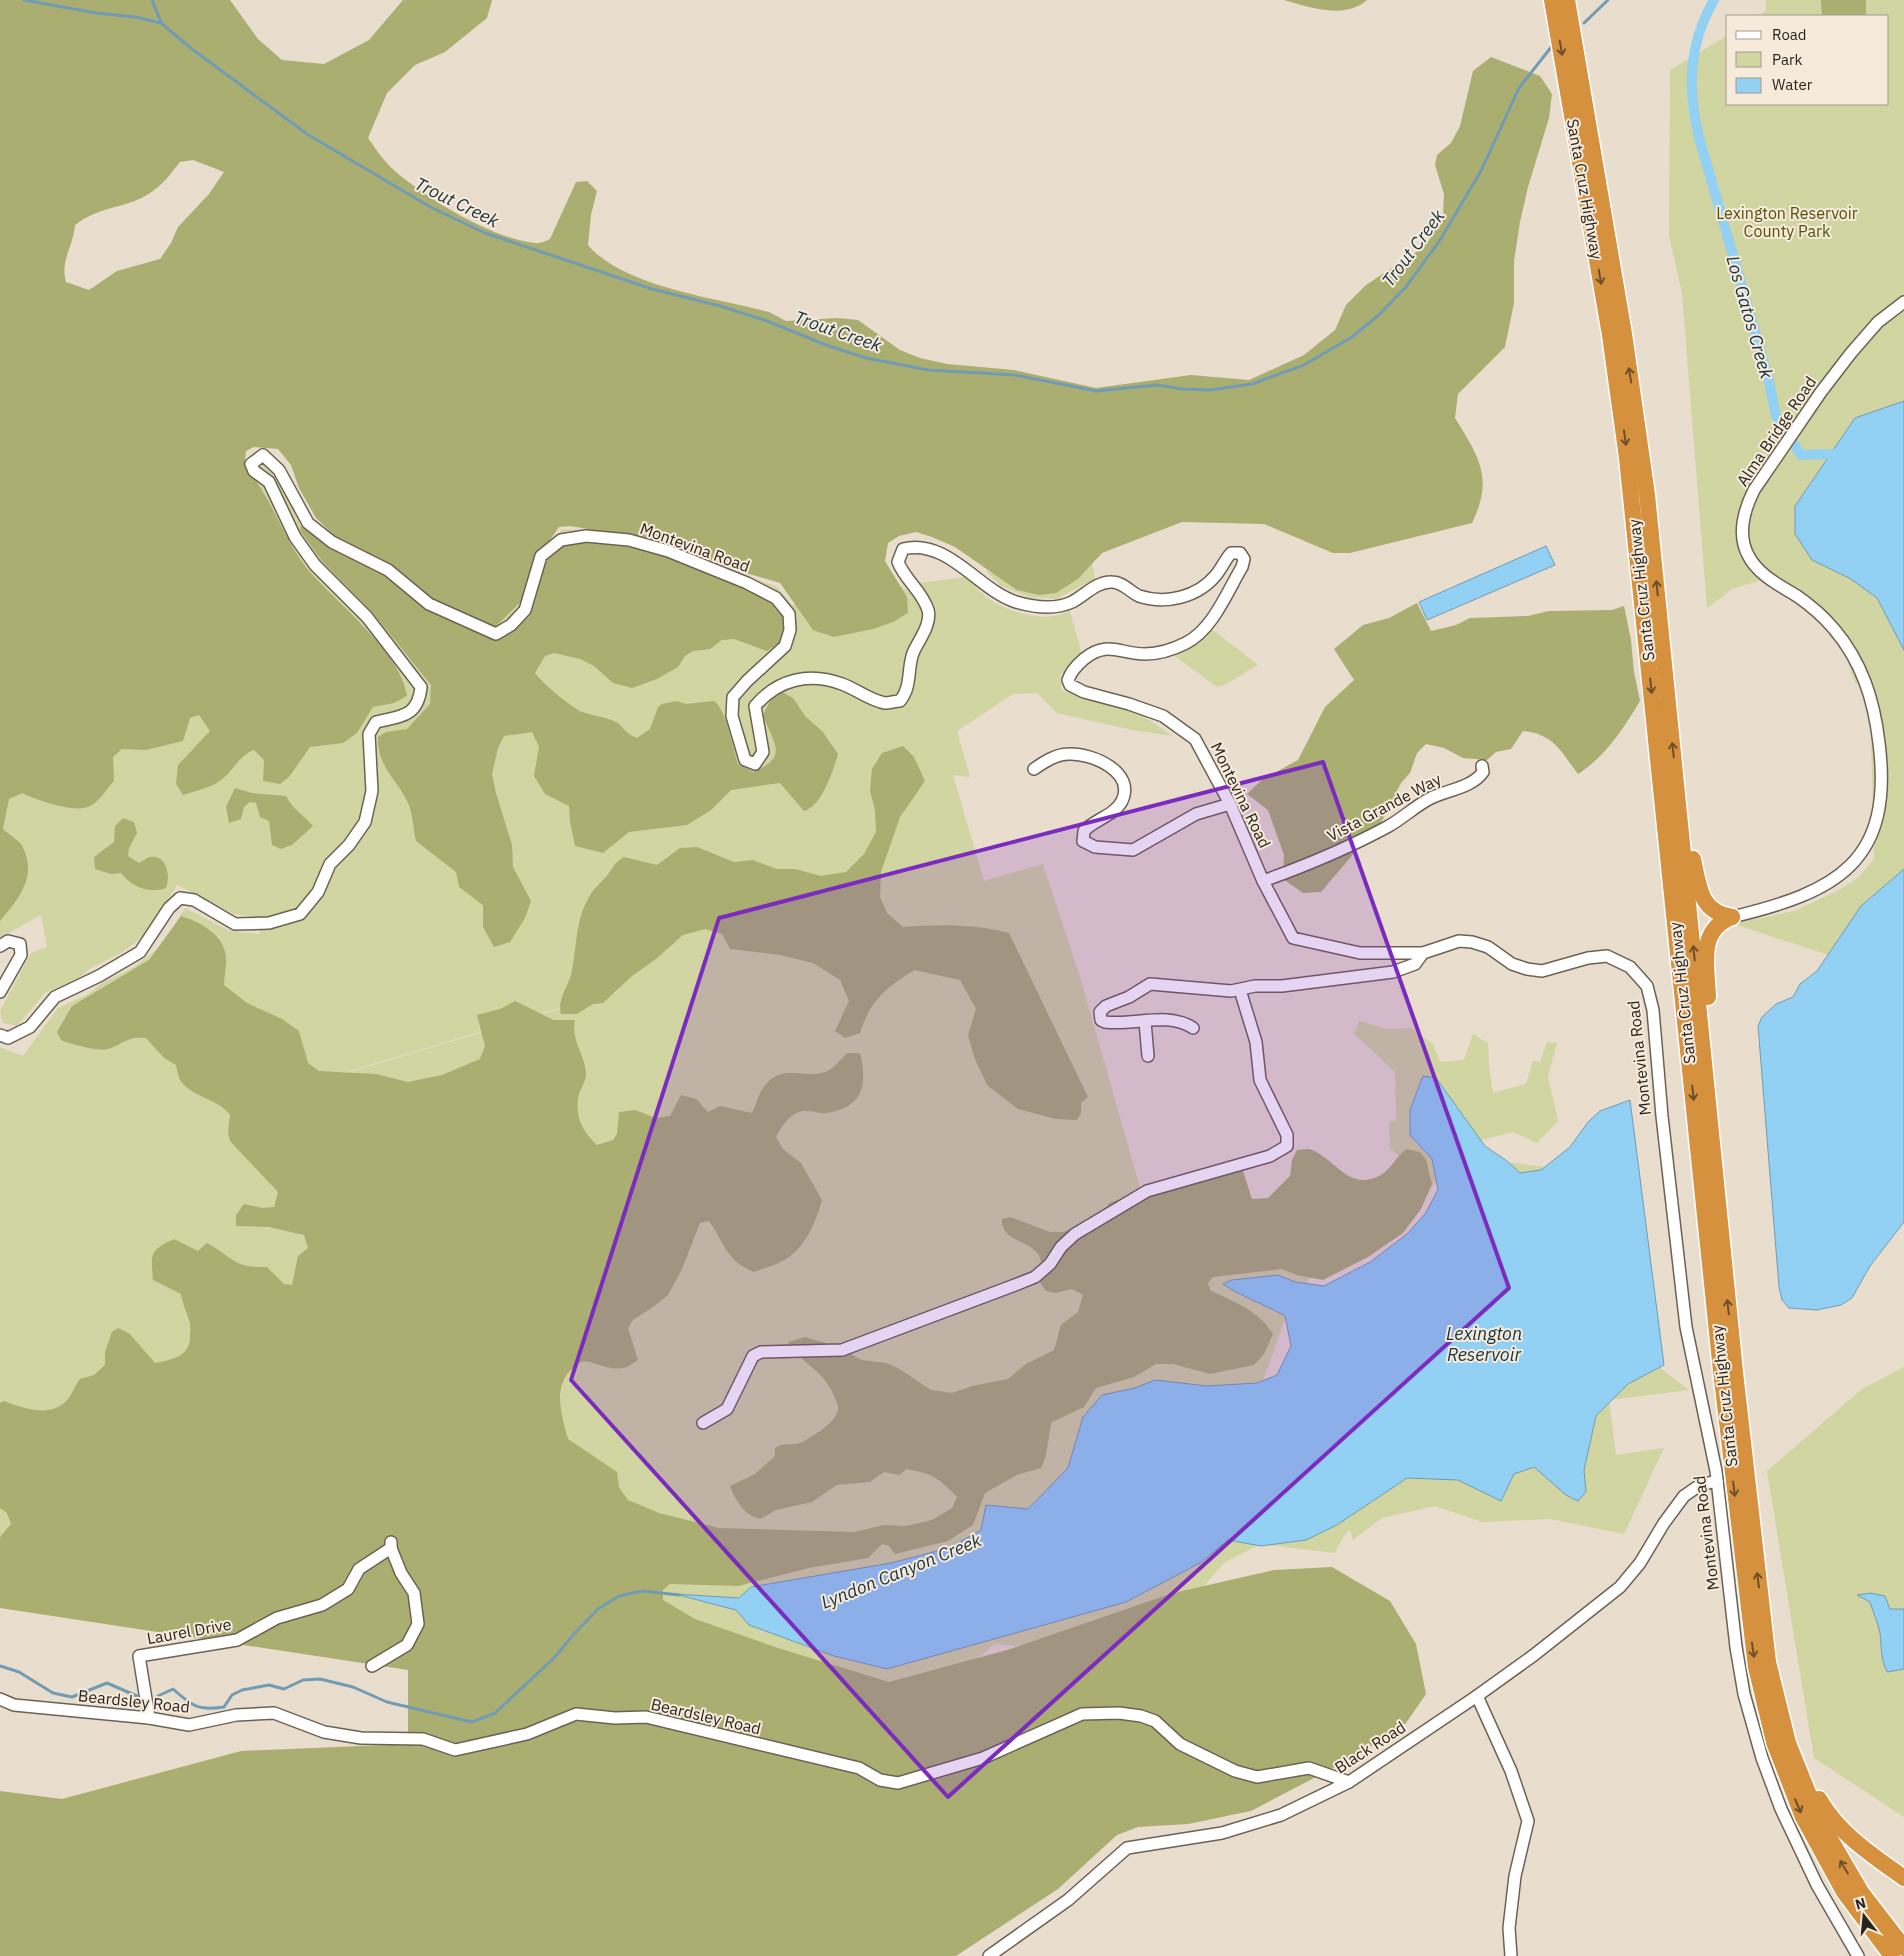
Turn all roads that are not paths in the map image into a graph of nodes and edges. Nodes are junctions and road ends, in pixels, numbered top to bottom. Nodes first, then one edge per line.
1 (1552, 0) edge
2 (1567, 0) edge
3 (1904, 302) edge
4 (1482, 766) dead end
5 (1034, 769) dead end
6 (1676, 779) junction
7 (1230, 804) junction
8 (1263, 880) junction
9 (1732, 917) junction
10 (0, 946) edge
11 (1423, 953) junction
12 (1240, 990) junction
13 (0, 992) edge
14 (1145, 1022) junction
15 (1193, 1028) dead end
16 (0, 1035) edge
17 (1148, 1056) dead end
18 (1710, 1124) junction
19 (703, 1423) dead end
20 (1717, 1481) junction
21 (372, 1666) dead end
22 (1477, 1696) junction
23 (0, 1699) edge
24 (149, 1718) junction
25 (1782, 1723) junction
26 (1349, 1782) junction
27 (1904, 1878) edge
28 (1904, 1948) edge
29 (988, 1956) edge
30 (1511, 1956) edge
31 (1858, 1956) edge
32 (1892, 1956) edge

1 -> 32 highway, Santa Cruz Highway
6 -> 2 highway, Santa Cruz Highway
3 - 9 street, Alma Bridge Road
4 - 8 street, Vista Grande Way
5 - 7 street
6 - 9 highway
18 -> 6 highway, Santa Cruz Highway
7 - 8 street, Montevina Road
7 - 16 street, Montevina Road
8 - 11 street, Montevina Road
9 - 18 highway
10 - 13 street
11 - 12 street
11 - 20 street, Montevina Road
12 - 14 street
12 - 19 street
14 - 15 street
14 - 17 street
25 -> 18 highway, Santa Cruz Highway
20 - 22 street, Black Road
20 - 31 street, Montevina Road
21 - 24 street, Laurel Drive
22 - 26 street, Black Road
22 - 30 street
23 - 24 street, Beardsley Road
24 - 26 street, Beardsley Road
25 - 27 highway
28 -> 25 highway, Santa Cruz Highway
26 - 29 street, Black Road

